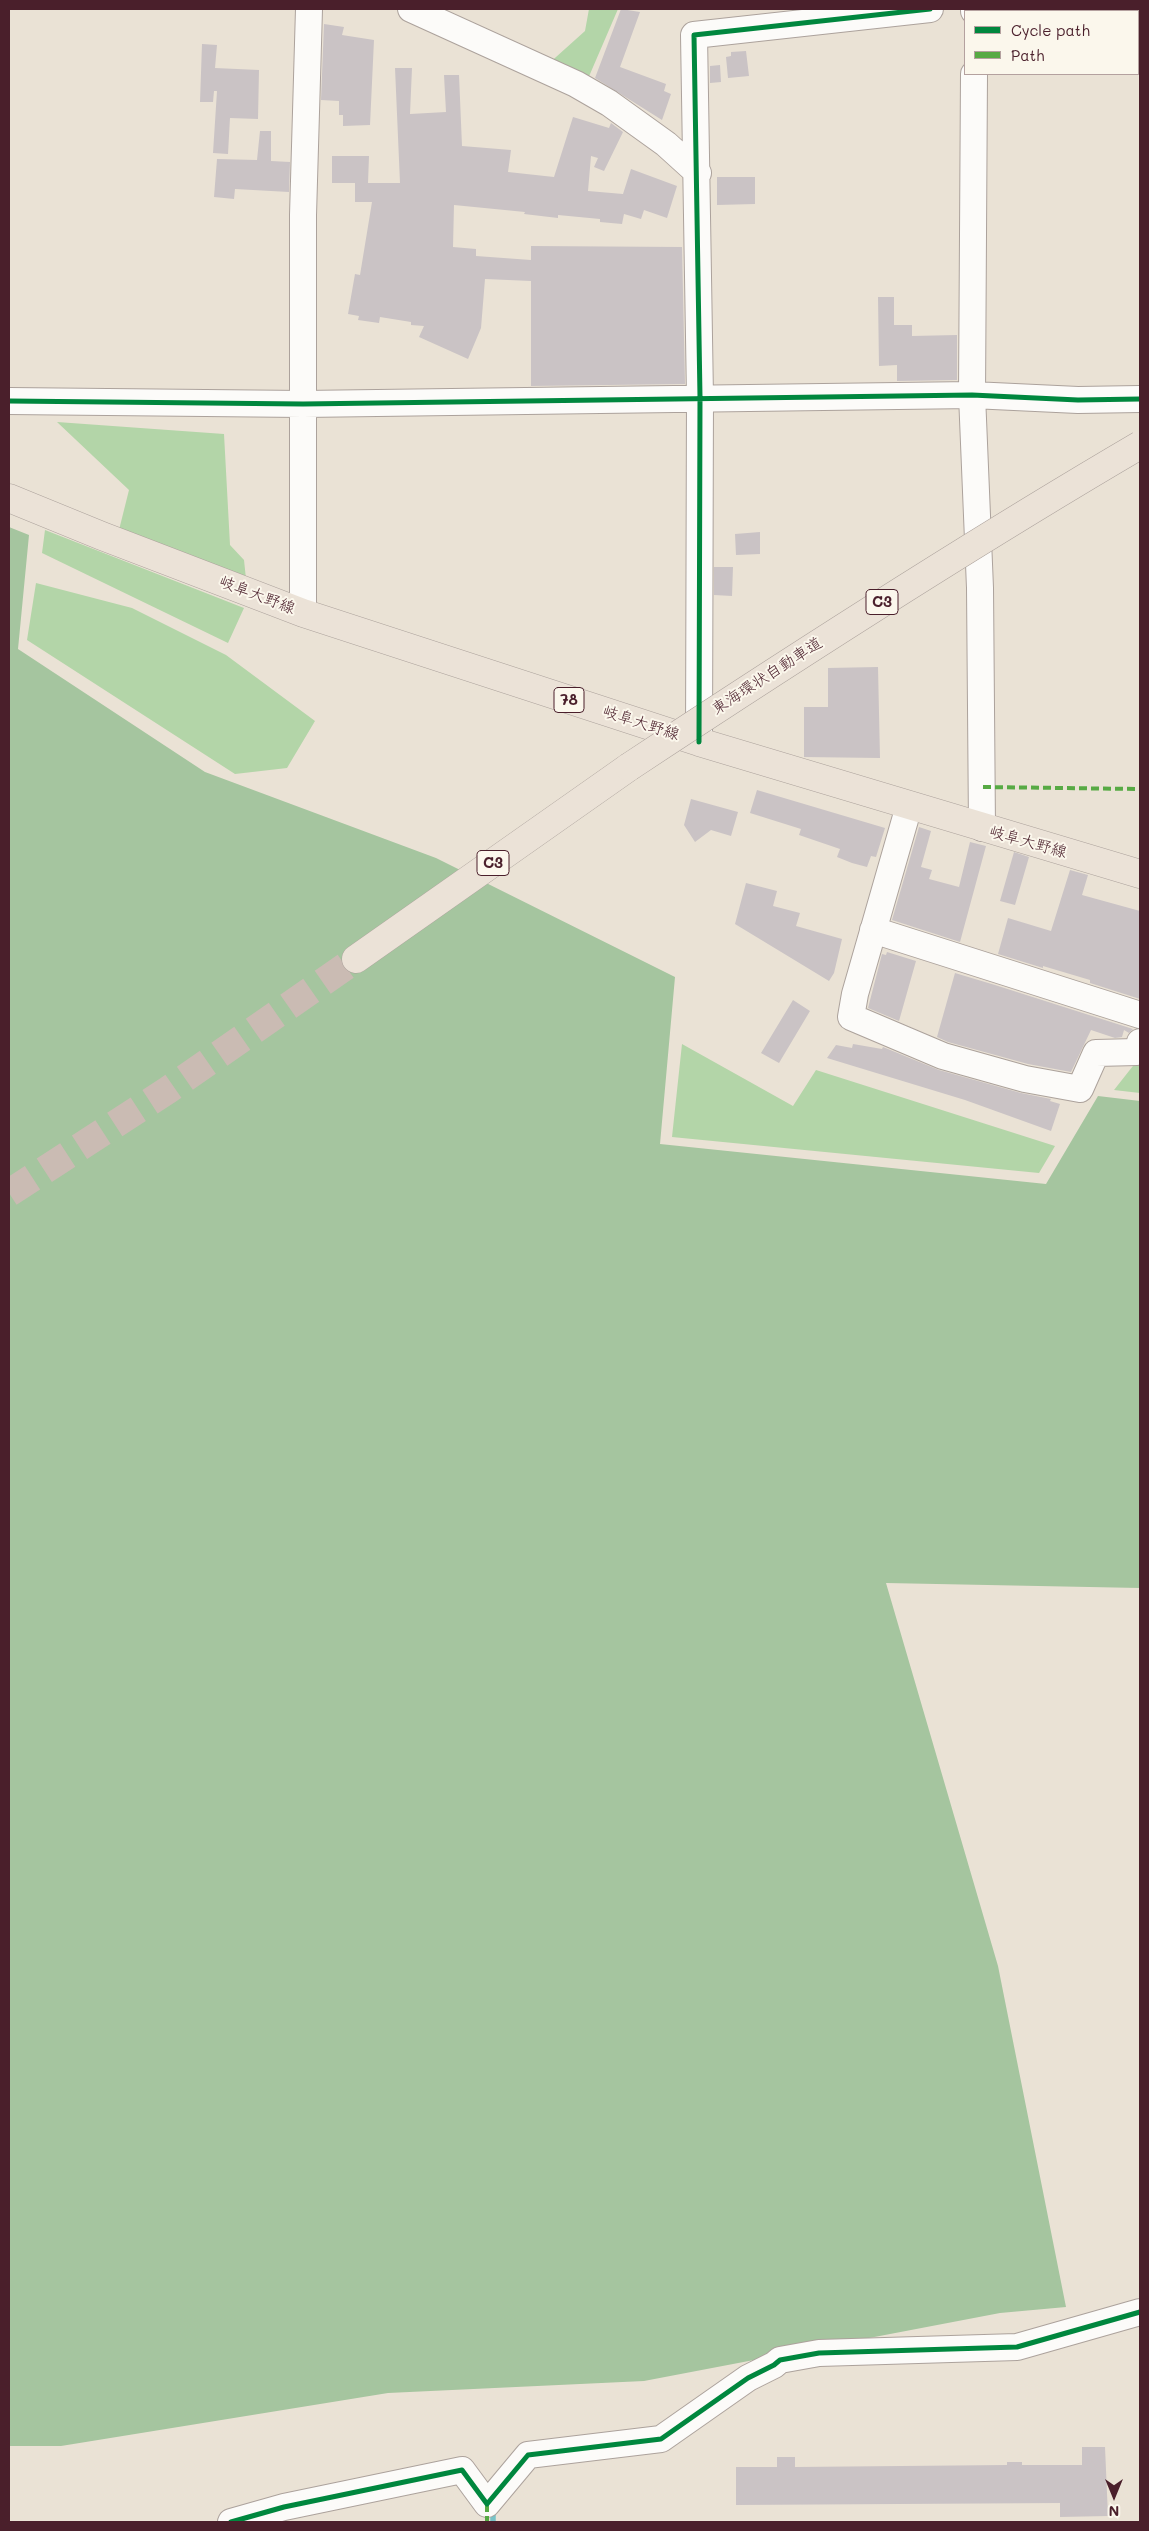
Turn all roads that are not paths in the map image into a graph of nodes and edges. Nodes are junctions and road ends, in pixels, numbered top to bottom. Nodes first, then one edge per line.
1 (309, 9) edge
2 (411, 9) edge
3 (930, 9) edge
4 (974, 75) edge
5 (698, 173) junction
6 (972, 395) junction
7 (700, 397) junction
8 (1140, 399) edge
9 (9, 401) edge
10 (303, 404) junction
11 (1140, 445) edge
12 (9, 498) edge
13 (303, 613) junction
14 (699, 742) junction
15 (908, 806) junction
16 (982, 828) junction
17 (1140, 874) edge
18 (873, 930) junction
19 (356, 959) tunnel mouth
20 (1140, 1015) edge
21 (1140, 1042) edge
22 (1140, 2312) edge
23 (231, 2522) edge

1 - 10 street
2 - 5 street
3 - 5 street
4 - 6 street
5 - 7 street
6 - 7 street
6 - 8 street
6 - 16 street
7 - 10 street
7 - 14 street
9 - 10 street
10 - 13 street
11 - 19 main road, 東海環状自動車道 / C3, bridge
12 - 13 main road, 岐阜大野線 / 78
13 - 14 main road, 岐阜大野線 / 78
14 - 15 main road, 岐阜大野線 / 78
15 - 16 main road, 岐阜大野線 / 78
15 - 18 street
16 - 17 main road, 岐阜大野線 / 78
18 - 20 street
18 - 21 street
22 - 23 street

